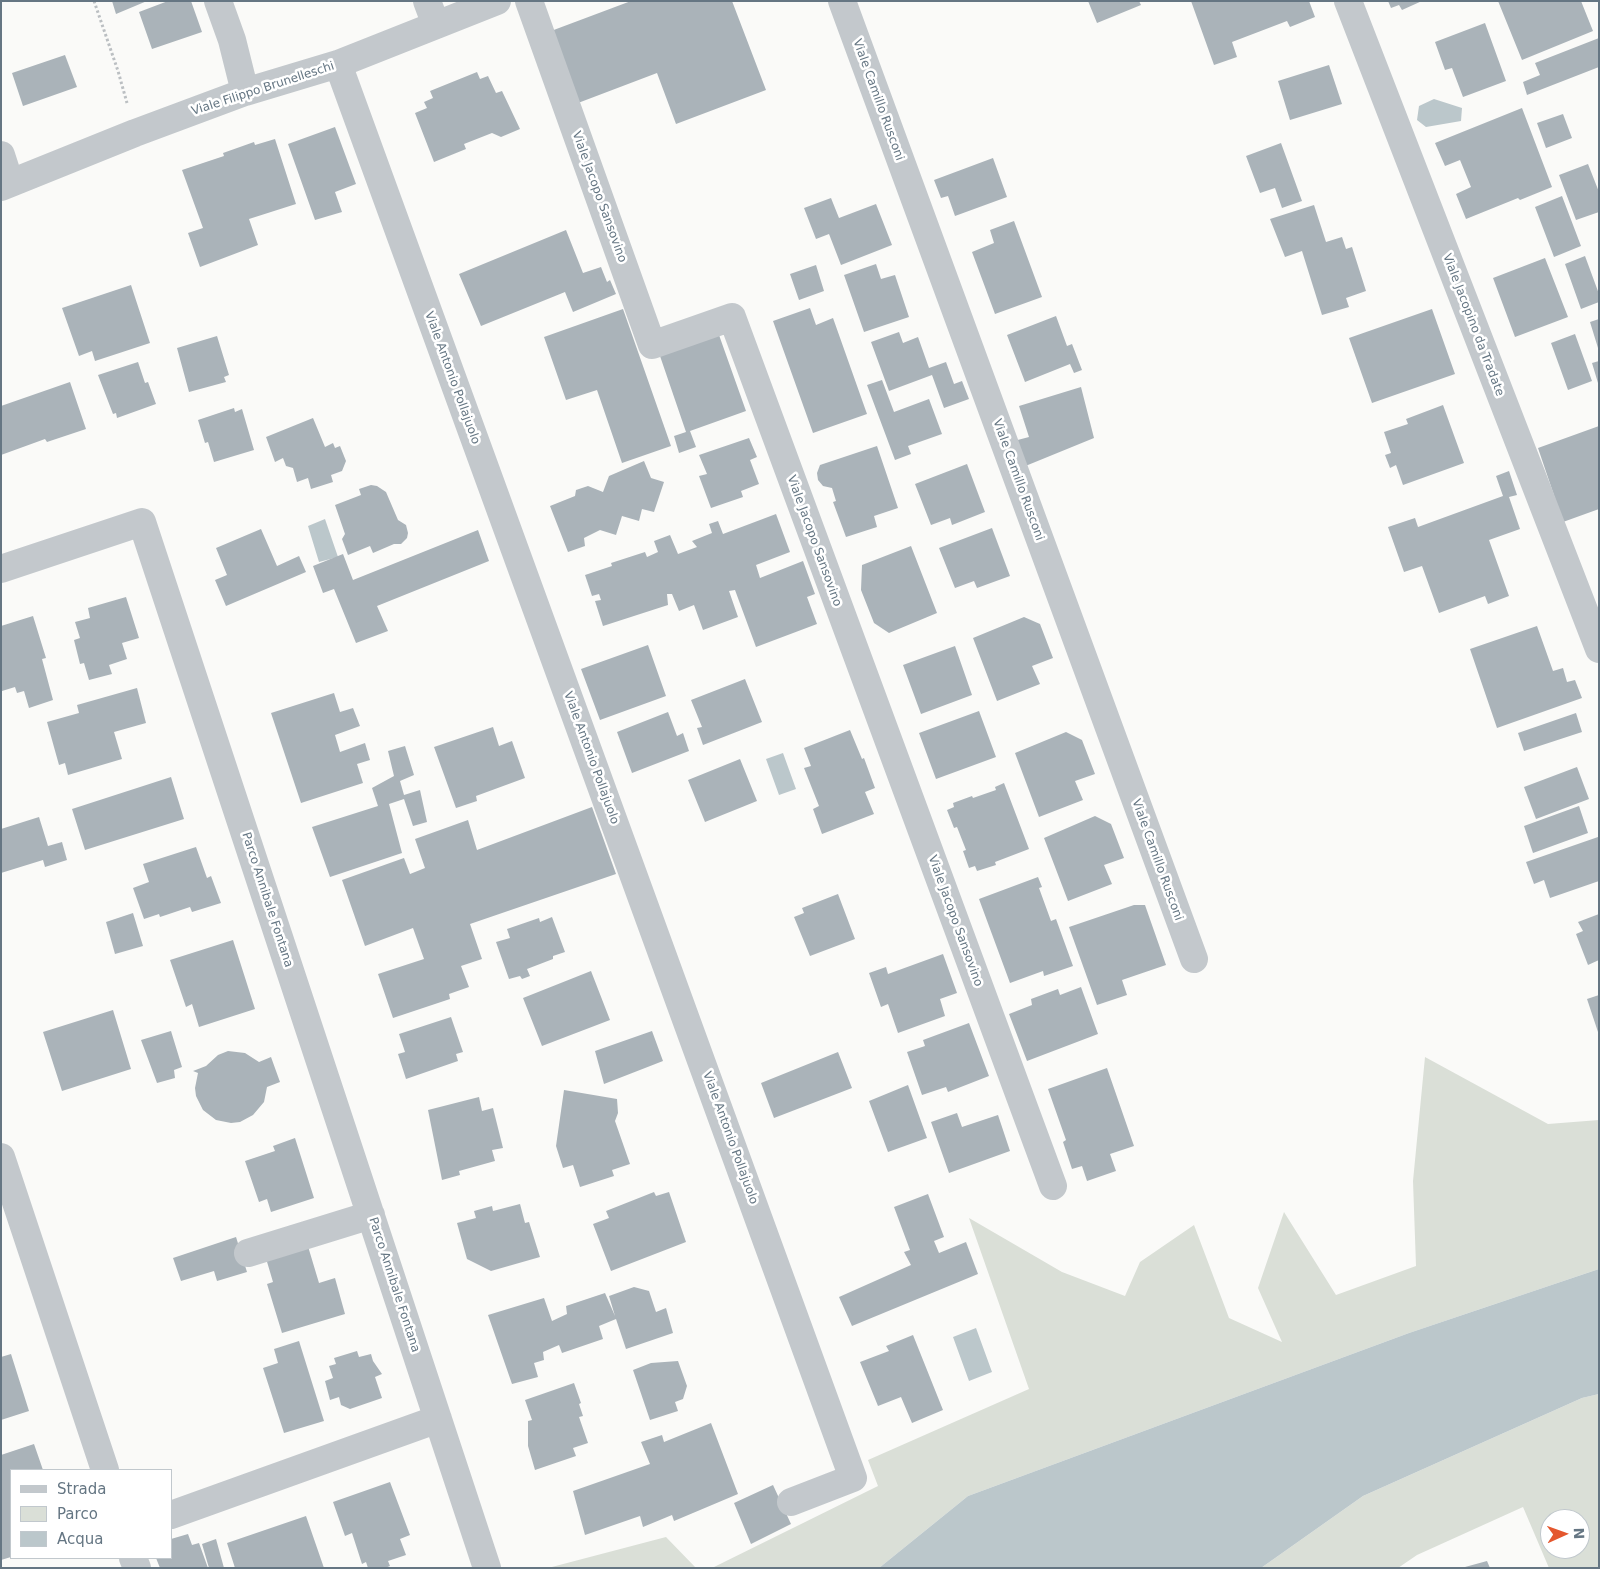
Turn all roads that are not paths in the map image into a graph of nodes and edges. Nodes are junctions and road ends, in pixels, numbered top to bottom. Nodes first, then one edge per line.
1 (218, 1) edge
2 (497, 1) edge
3 (529, 1) edge
4 (842, 1) edge
5 (1348, 1) edge
6 (431, 13) edge
7 (338, 64) junction
8 (245, 92) junction
9 (1, 155) edge
10 (6, 185) edge
11 (1, 569) edge
12 (1599, 649) edge
13 (1194, 959) dead end
14 (1, 1157) edge
15 (1053, 1186) dead end
16 (371, 1215) junction
17 (248, 1253) dead end
18 (438, 1419) junction
19 (105, 1469) edge
20 (791, 1502) dead end
21 (172, 1515) edge
22 (487, 1568) edge

1 - 8 street
2 - 6 street, Viale Filippo Brunelleschi
3 - 15 street, Viale Jacopo Sansovino
4 - 13 street, Viale Camillo Rusconi
5 - 12 street, Viale Jacopino da Tradate
6 - 7 street, Viale Filippo Brunelleschi
7 - 8 street, Viale Filippo Brunelleschi
7 - 20 street, Viale Antonio Pollajuolo
8 - 10 street, Viale Filippo Brunelleschi
9 - 10 street
11 - 16 street, Parco Annibale Fontana
14 - 19 street
16 - 17 street
16 - 18 street, Parco Annibale Fontana
18 - 21 street
18 - 22 street, Parco Annibale Fontana

